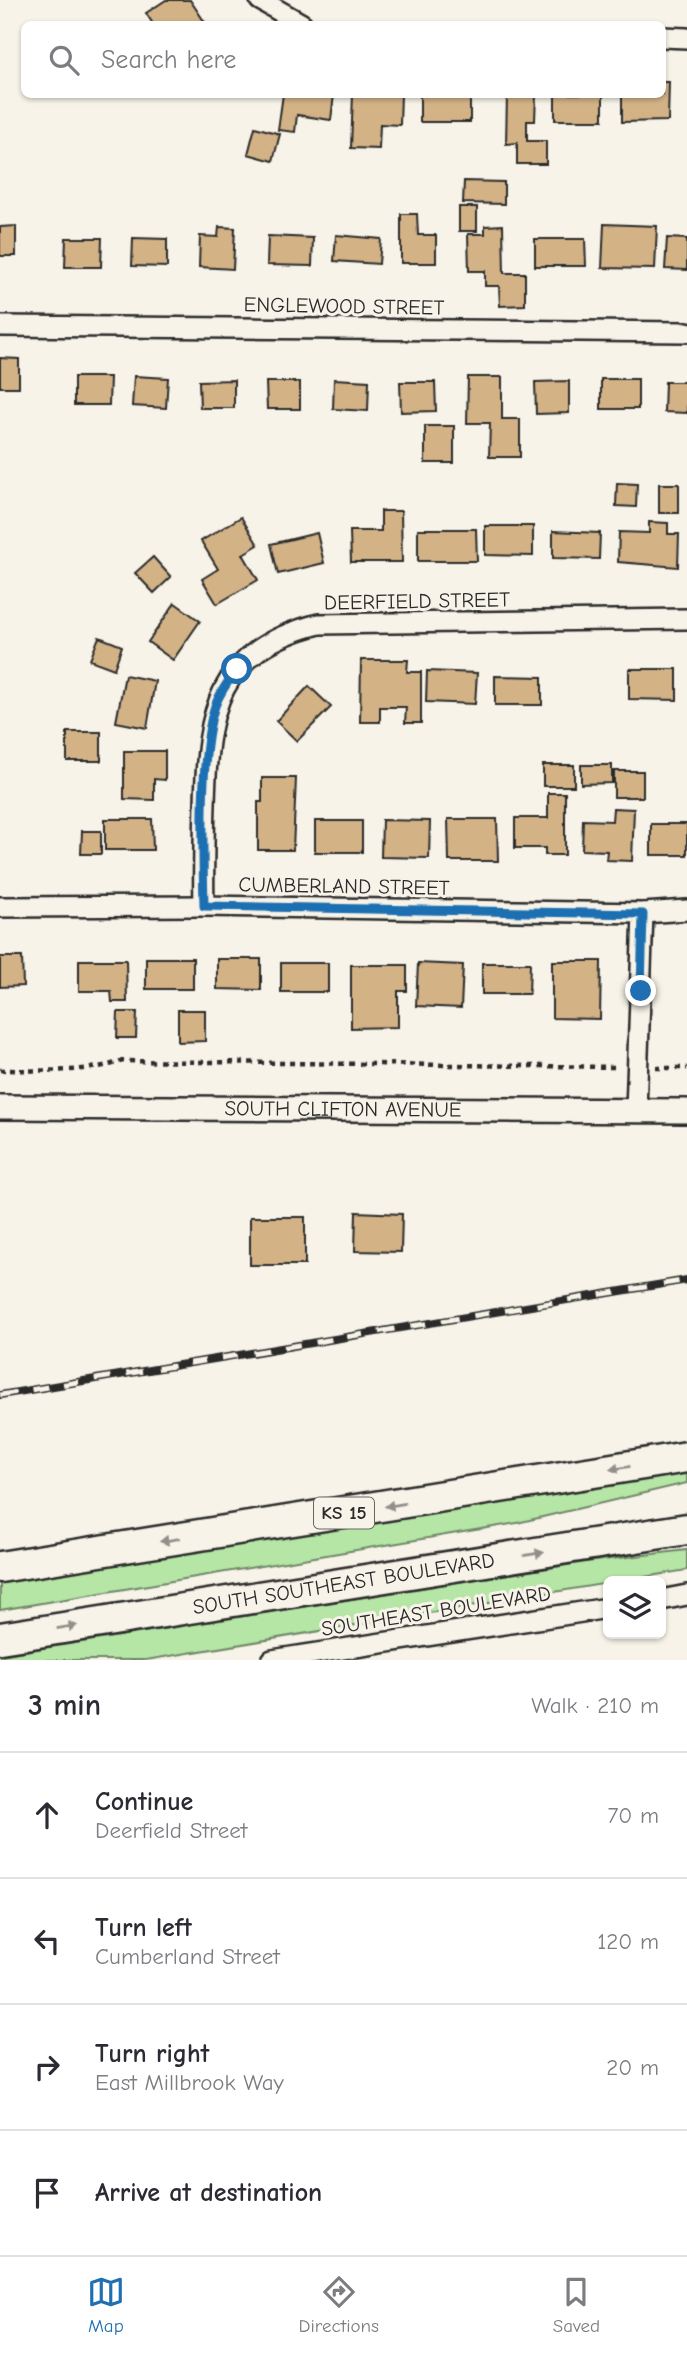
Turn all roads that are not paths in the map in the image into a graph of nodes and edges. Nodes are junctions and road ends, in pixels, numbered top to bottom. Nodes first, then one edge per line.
1 (260, 0) edge
2 (297, 21) edge
3 (666, 37) edge
4 (687, 38) edge
5 (0, 326) edge
6 (687, 332) edge
7 (687, 619) edge
8 (204, 906) junction
9 (0, 907) edge
10 (687, 911) edge
11 (643, 914) junction
12 (0, 1107) edge
13 (636, 1111) junction
14 (687, 1111) edge
15 (687, 1458) edge
16 (687, 1529) edge
17 (0, 1567) edge
18 (687, 1595) edge
19 (666, 1599) edge
20 (603, 1609) edge
21 (0, 1638) edge
22 (272, 1660) edge

1 - 2 street
3 - 4 street
5 - 6 street, ENGLEWOOD STREET
7 - 8 street, DEERFIELD STREET
8 - 9 street, CUMBERLAND STREET
8 - 11 street, CUMBERLAND STREET
10 - 11 street, CUMBERLAND STREET
11 - 13 street
12 - 13 street, SOUTH CLIFTON AVENUE
13 - 14 street, SOUTH CLIFTON AVENUE
15 -> 17 main road, KS 15
21 -> 16 main road, SOUTH SOUTHEAST BOULEVARD
18 - 19 street
20 - 22 street, SOUTHEAST BOULEVARD

